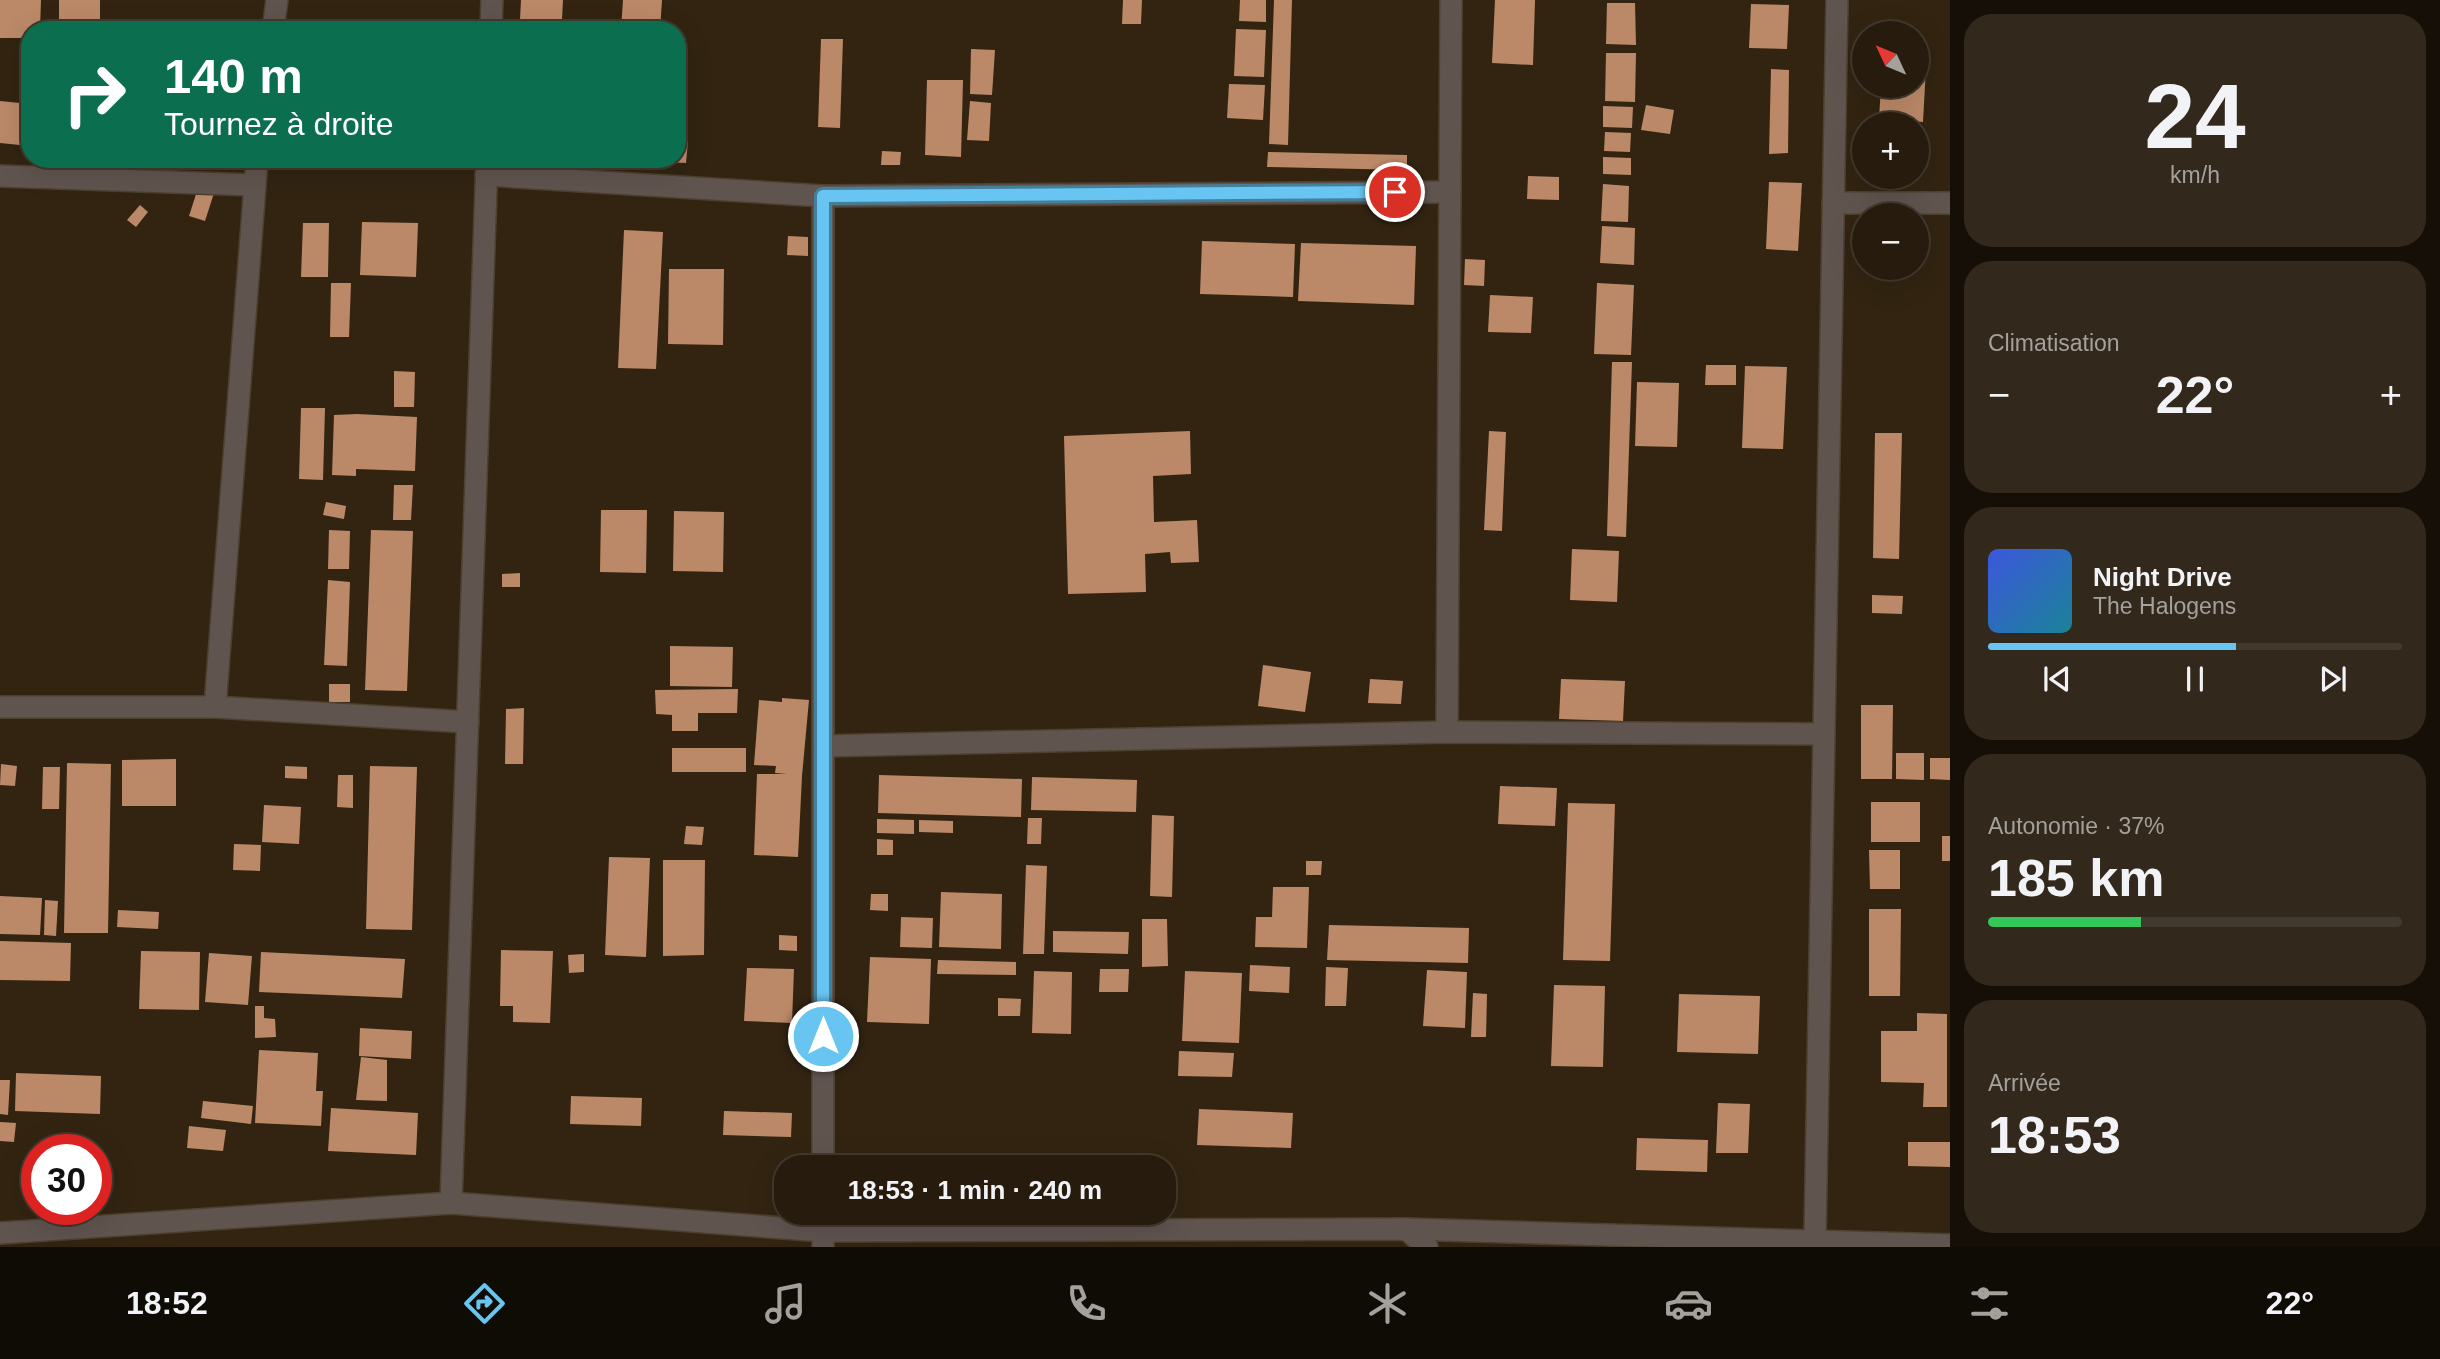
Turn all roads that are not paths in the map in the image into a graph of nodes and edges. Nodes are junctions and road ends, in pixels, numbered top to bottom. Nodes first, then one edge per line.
1 (277, 0) edge
2 (492, 0) edge
3 (1451, 0) edge
4 (1837, 0) edge
5 (274, 21) edge
6 (491, 21) edge
7 (256, 168) edge
8 (487, 168) edge
9 (499, 168) edge
10 (0, 176) edge
11 (254, 185) junction
12 (1450, 192) junction
13 (823, 196) junction
14 (1833, 203) junction
15 (1950, 203) edge
16 (0, 707) edge
17 (215, 708) junction
18 (468, 722) junction
19 (1447, 732) junction
20 (1824, 734) junction
21 (823, 746) junction
22 (823, 1155) edge
23 (451, 1203) junction
24 (1406, 1229) junction
25 (823, 1230) edge
26 (0, 1233) edge
27 (1815, 1239) junction
28 (1950, 1245) edge
29 (1427, 1247) edge

1 - 5 street
2 - 6 street
3 - 12 street
4 - 14 street
7 - 11 street
8 - 18 street
9 - 13 street
10 - 11 street
11 - 17 street
12 - 13 street
12 - 19 street
13 - 21 street
14 - 15 street
14 - 20 street
16 - 17 street
17 - 18 street
18 - 23 street
19 - 20 street
19 - 21 street
20 - 27 street
21 - 22 street
23 - 25 street
23 - 26 street
24 - 25 street
24 - 27 street
24 - 29 street
27 - 28 street

